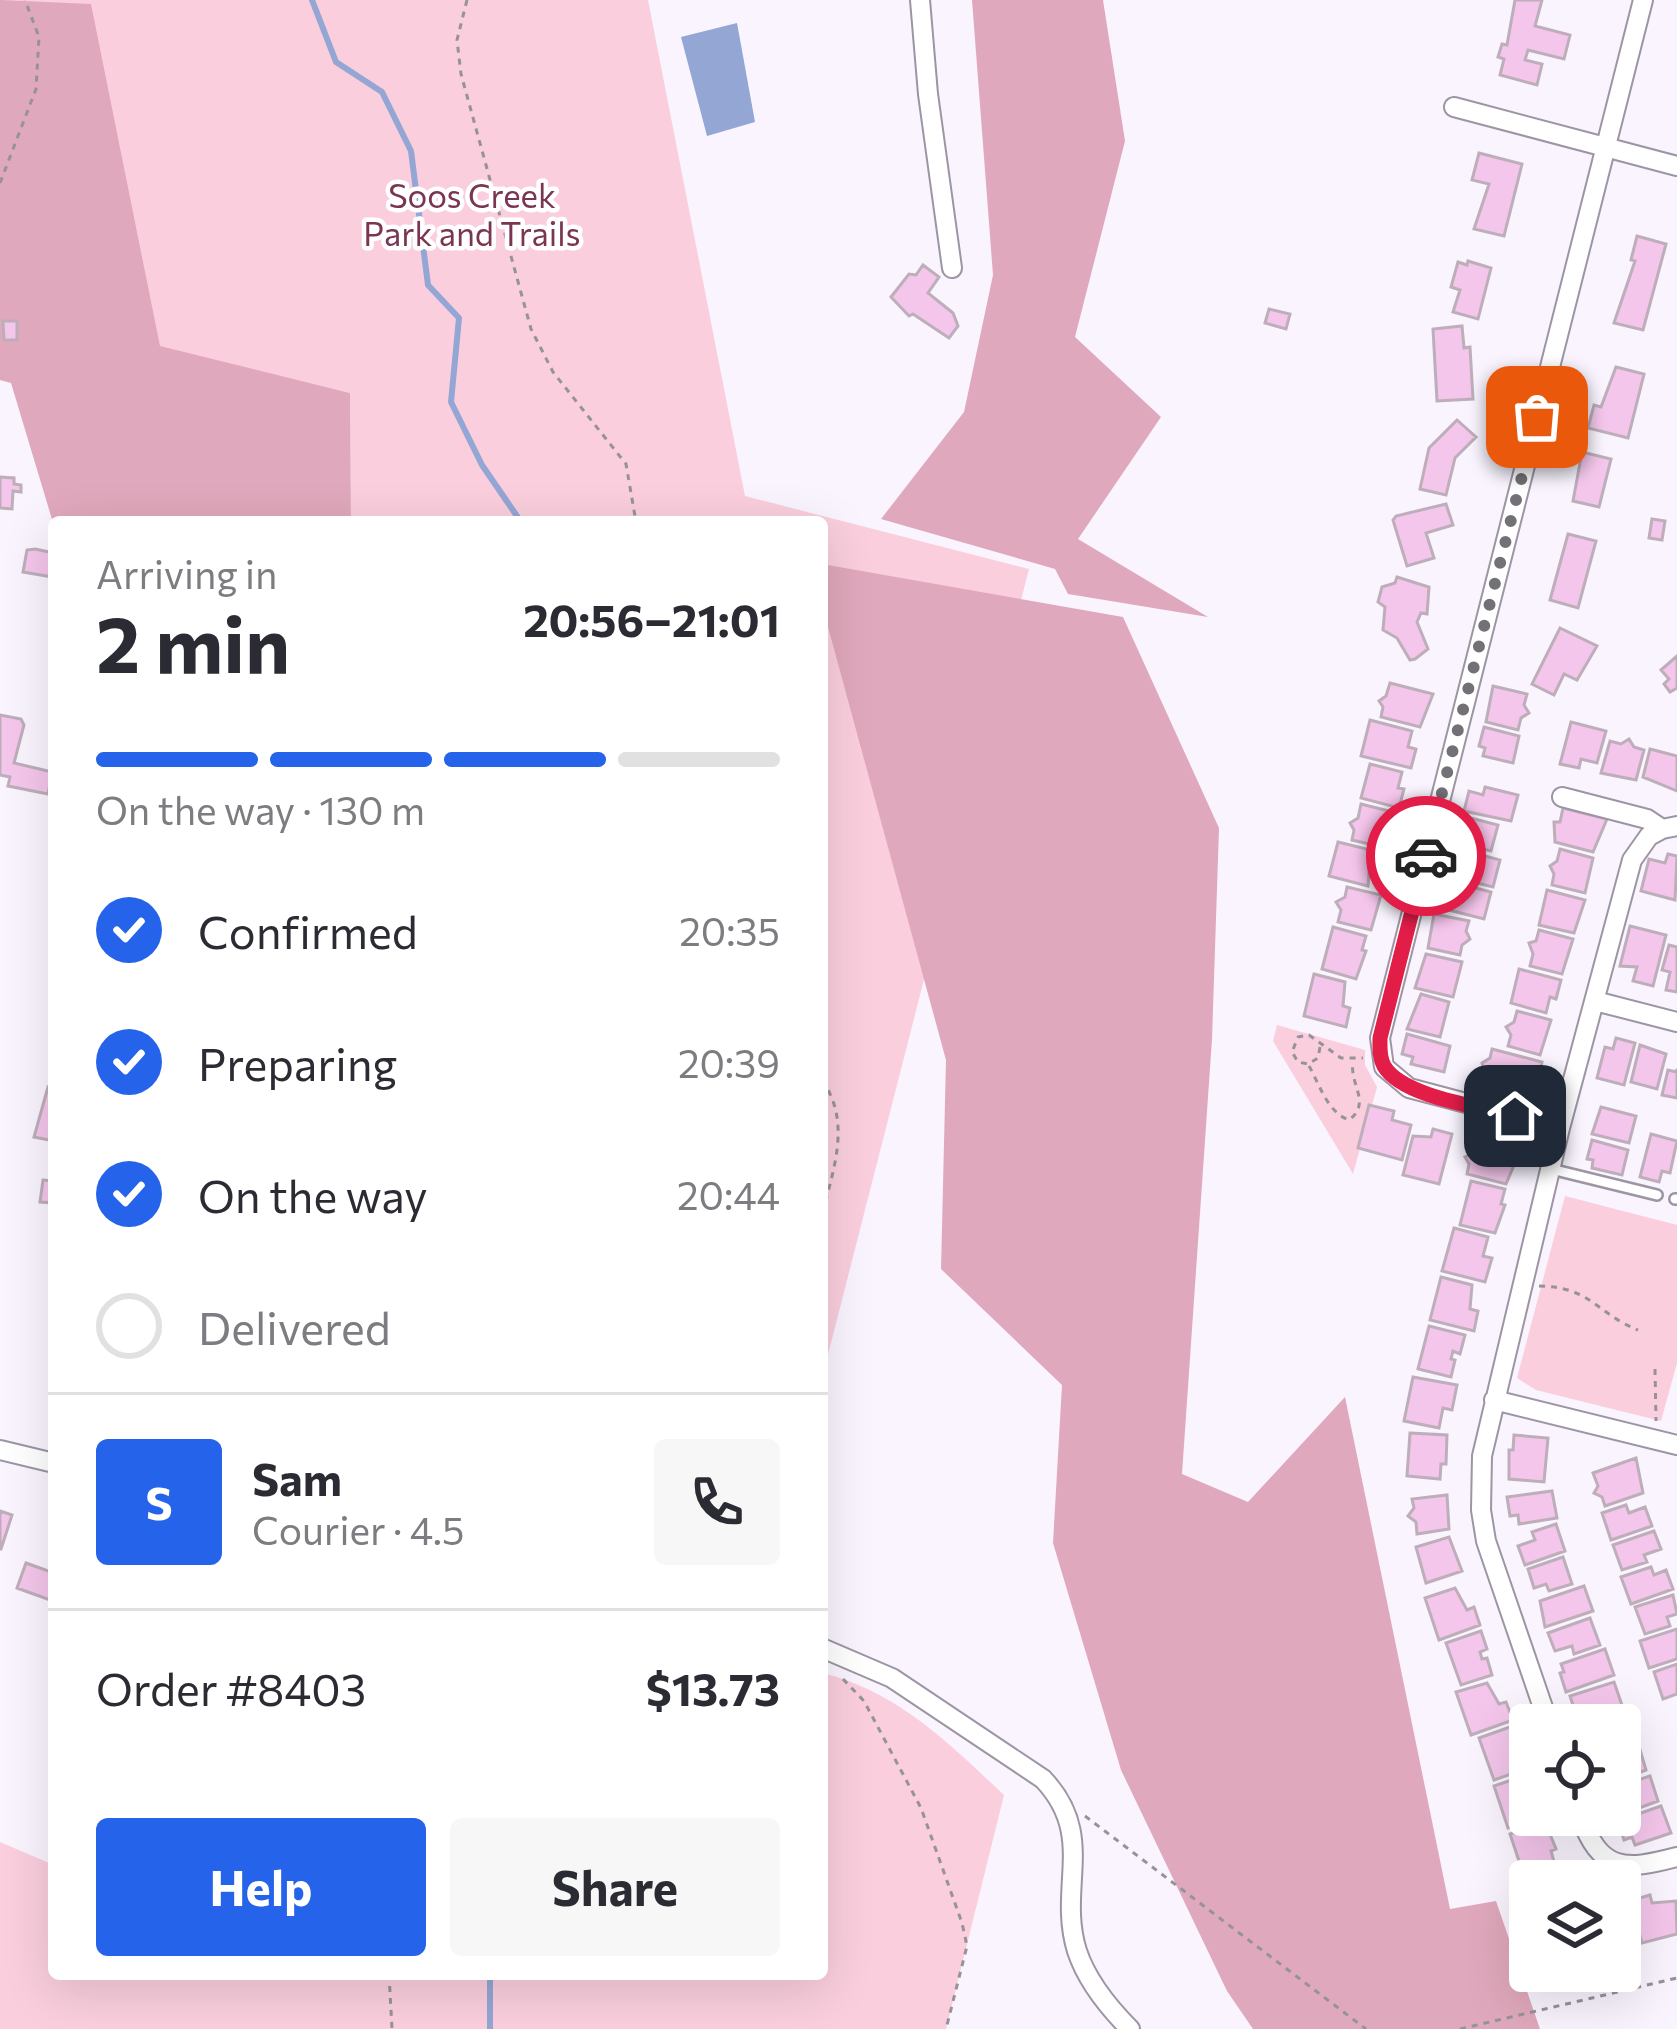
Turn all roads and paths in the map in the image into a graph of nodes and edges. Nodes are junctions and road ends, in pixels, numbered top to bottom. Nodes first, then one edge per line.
1 (25, 0) edge
2 (467, 0) edge
3 (920, 0) edge
4 (1643, 0) edge
5 (1454, 107) dead end
6 (1605, 147) junction
7 (1677, 166) edge
8 (0, 182) edge
9 (952, 268) dead end
10 (635, 516) edge
11 (1562, 796) dead end
12 (1670, 827) edge
13 (1595, 1001) junction
14 (1677, 1022) edge
15 (1320, 1047) junction
16 (1354, 1059) junction
17 (1382, 1062) junction
18 (1309, 1064) junction
19 (828, 1089) edge
20 (1560, 1128) junction
21 (1551, 1168) junction
22 (828, 1184) edge
23 (1657, 1195) dead end
24 (1522, 1288) junction
25 (1638, 1330) dead end
26 (1655, 1369) dead end
27 (1494, 1400) junction
28 (1667, 1443) edge
29 (0, 1450) edge
30 (48, 1462) edge
31 (828, 1651) edge
32 (837, 1673) dead end
33 (1542, 1704) edge
34 (1060, 1797) junction
35 (1588, 1836) edge
36 (1677, 1856) edge
37 (1677, 1978) edge
38 (389, 1980) edge
39 (392, 2029) edge
40 (946, 2029) edge
41 (1130, 2029) edge
42 (1366, 2029) edge
43 (1460, 2029) edge

1 - 8 path
2 - 10 path
3 - 9 street
4 - 6 street
5 - 6 street
6 - 7 street
6 - 17 street
11 - 12 street
12 - 13 street
13 - 14 street
13 - 20 street
15 - 16 path
15 - 18 path
15 - 18 path
16 - 17 path
16 - 18 path
17 - 20 street
19 - 22 path
20 - 21 street
21 - 23 lane
21 - 24 street
24 - 25 path
24 - 27 street
26 - 28 path
27 - 28 street
27 - 33 street
29 - 30 street
31 - 34 street
32 - 40 path
34 - 41 street
34 - 42 path
35 - 36 street
37 - 43 path
38 - 39 path

